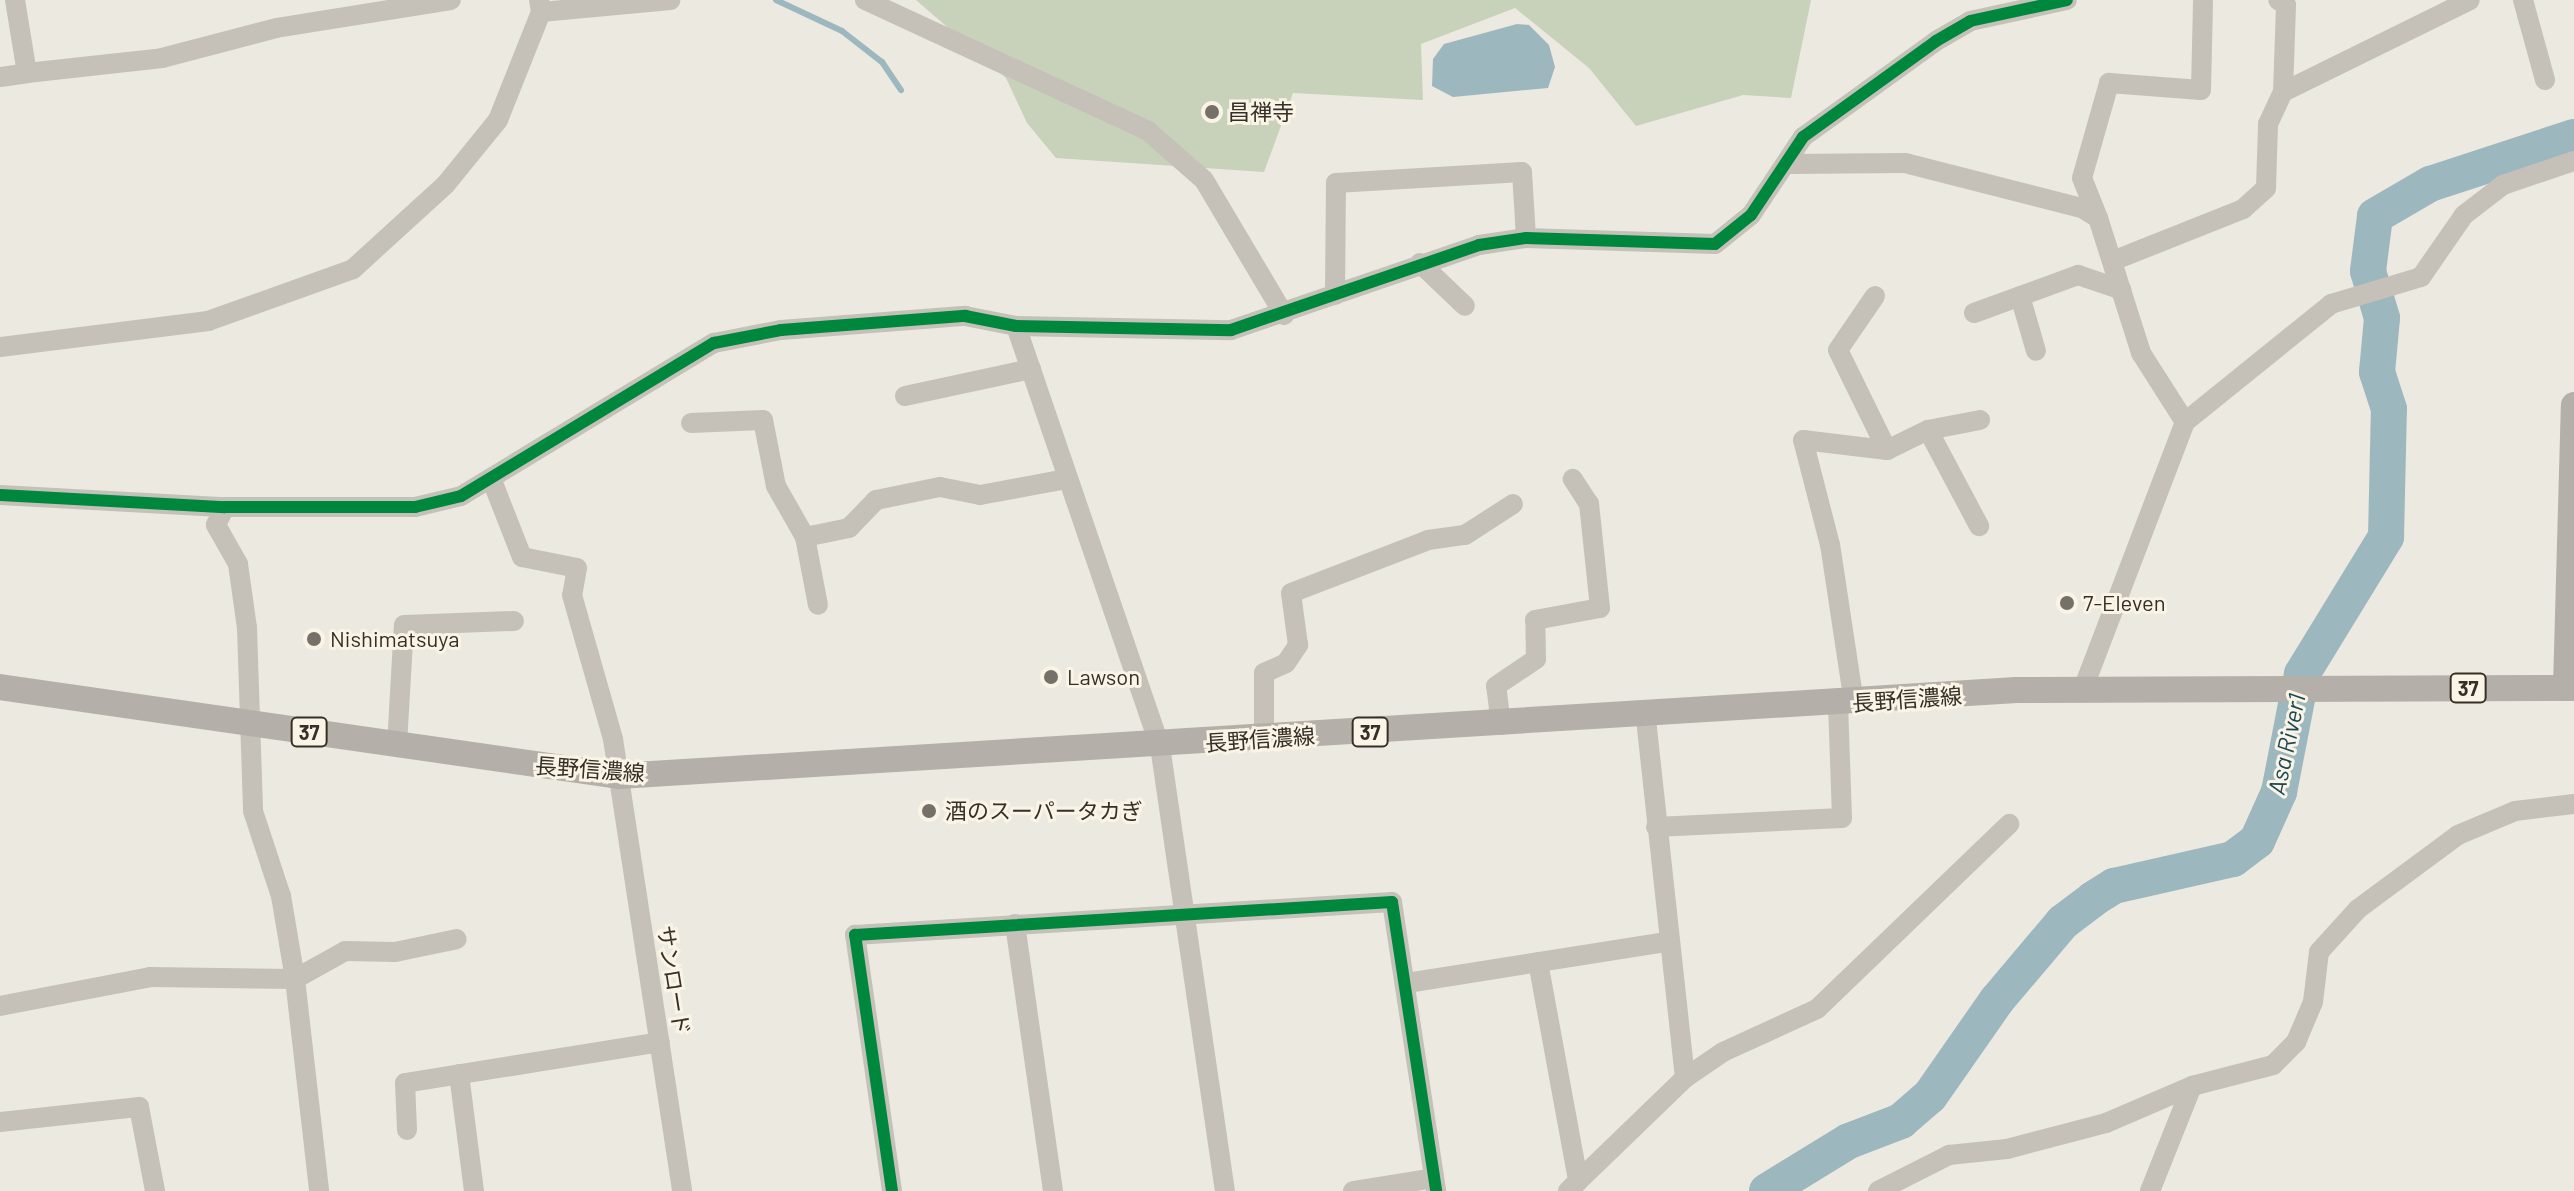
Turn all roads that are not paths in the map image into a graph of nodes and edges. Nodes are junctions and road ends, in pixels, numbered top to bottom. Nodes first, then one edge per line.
1 (15, 0) edge
2 (451, 0) edge
3 (670, 0) edge
4 (865, 0) edge
5 (2067, 0) edge
6 (2203, 0) edge
7 (2470, 0) edge
8 (2523, 0) edge
9 (2286, 2) edge
10 (540, 6) edge
11 (27, 73) junction
12 (0, 77) edge
13 (2545, 80) dead end
14 (2283, 92) junction
15 (2574, 161) edge
16 (1789, 164) junction
17 (2098, 218) junction
18 (1526, 238) junction
19 (2115, 260) junction
20 (1420, 263) junction
21 (2122, 290) junction
22 (1335, 295) junction
23 (1875, 296) dead end
24 (2020, 296) junction
25 (1465, 306) dead end
26 (1974, 313) dead end
27 (1284, 315) junction
28 (1016, 326) junction
29 (0, 347) edge
30 (2036, 351) dead end
31 (1031, 369) junction
32 (905, 396) dead end
33 (2574, 405) edge
34 (1980, 420) dead end
35 (2185, 422) junction
36 (691, 423) dead end
37 (1928, 430) junction
38 (1887, 450) junction
39 (491, 478) junction
40 (1066, 479) junction
41 (1573, 479) dead end
42 (0, 495) edge
43 (1513, 504) dead end
44 (225, 507) junction
45 (1979, 526) dead end
46 (805, 537) junction
47 (818, 605) dead end
48 (514, 621) dead end
49 (0, 687) edge
50 (2570, 688) edge
51 (2083, 689) junction
52 (1846, 703) junction
53 (1646, 719) junction
54 (255, 724) junction
55 (1501, 725) junction
56 (1264, 737) junction
57 (397, 745) junction
58 (1160, 746) junction
59 (619, 776) junction
60 (2574, 804) edge
61 (2009, 824) dead end
62 (1656, 827) junction
63 (1183, 917) junction
64 (1015, 924) junction
65 (457, 939) dead end
66 (1667, 942) junction
67 (1538, 962) junction
68 (295, 979) junction
69 (1407, 983) junction
70 (0, 1006) edge
71 (660, 1042) junction
72 (459, 1074) junction
73 (1685, 1078) junction
74 (2192, 1086) junction
75 (0, 1122) edge
76 (407, 1130) dead end
77 (1435, 1185) edge
78 (1573, 1186) edge
79 (155, 1191) edge
80 (319, 1191) edge
81 (474, 1191) edge
82 (682, 1191) edge
83 (892, 1191) edge
84 (1053, 1191) edge
85 (1225, 1191) edge
86 (1353, 1191) edge
87 (1878, 1191) edge
88 (2150, 1191) edge

1 - 11 street
2 - 11 street
3 - 10 street
4 - 27 street
5 - 16 street
6 - 17 street
7 - 14 street
8 - 13 street
9 - 14 street
10 - 29 street
11 - 12 street
14 - 19 street
15 - 35 street
16 - 17 street
16 - 18 street
17 - 19 street
18 - 20 street
18 - 22 street
19 - 21 street
20 - 22 street
20 - 25 street
21 - 24 street
21 - 35 street
22 - 27 street
23 - 38 street
24 - 26 street
24 - 30 street
27 - 28 street
28 - 31 street
28 - 39 street
31 - 32 street
31 - 40 street
33 - 50 main road
34 - 37 street
35 - 51 street
36 - 46 street
37 - 38 street
37 - 45 street
38 - 52 street
39 - 44 street
39 - 59 street, サンロード
40 - 46 street
40 - 58 street
41 - 55 street
42 - 44 street
43 - 56 street
44 - 54 street
46 - 47 street
48 - 57 street
49 - 54 main road, 長野信濃線 / 37
50 - 51 main road, 長野信濃線 / 37
51 - 52 main road, 長野信濃線 / 37
52 - 53 main road, 長野信濃線 / 37
52 - 62 street
53 - 55 main road, 長野信濃線 / 37
53 - 62 street
54 - 57 main road, 長野信濃線 / 37
54 - 68 street
55 - 56 main road, 長野信濃線 / 37
56 - 58 main road, 長野信濃線 / 37
57 - 59 main road, 長野信濃線 / 37
58 - 59 main road, 長野信濃線 / 37
58 - 63 street
59 - 71 street, サンロード
60 - 74 street
61 - 73 street
62 - 66 street
63 - 64 street
63 - 69 street
63 - 85 street
64 - 83 street
64 - 84 street
65 - 68 street
66 - 67 street
66 - 73 street
67 - 69 street
67 - 78 street
68 - 70 street
68 - 80 street
69 - 77 street
71 - 72 street
71 - 82 street, サンロード
72 - 76 street
72 - 81 street
73 - 78 street
74 - 87 street
74 - 88 street
75 - 79 street
77 - 86 street

